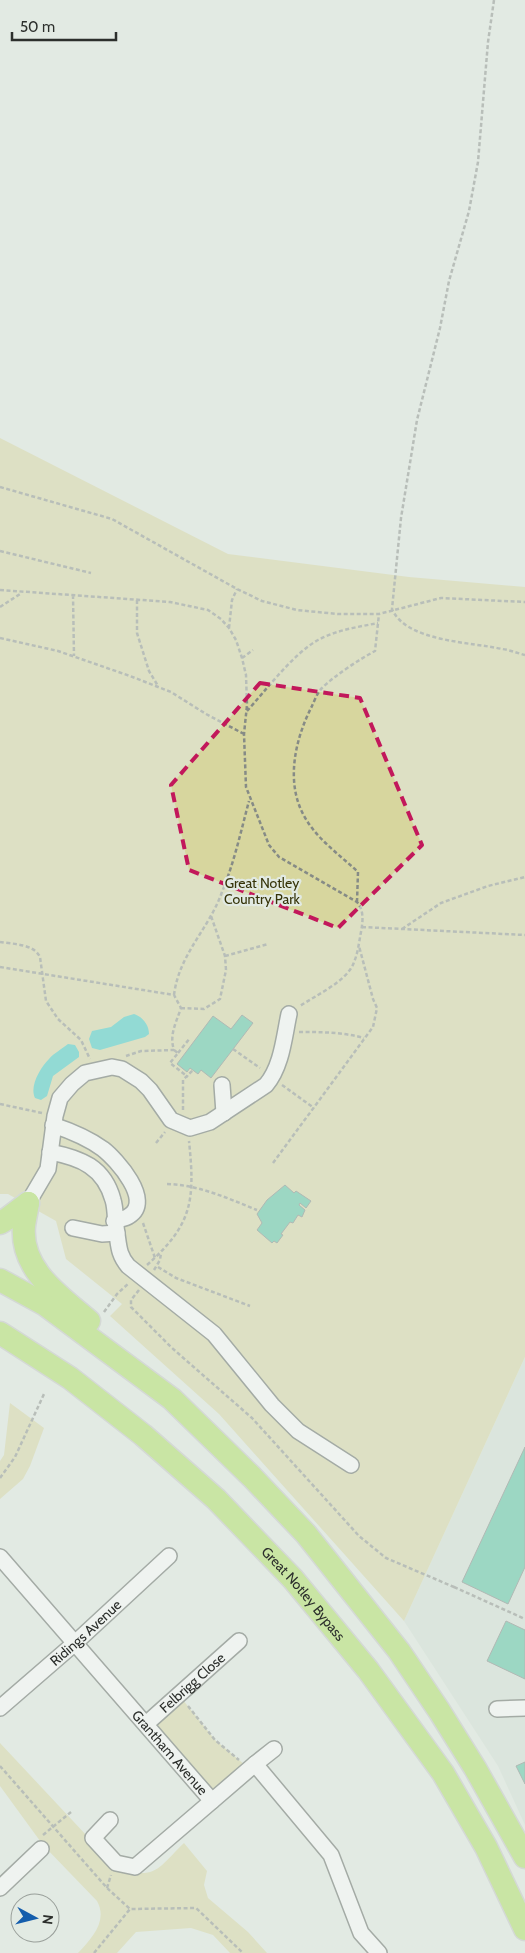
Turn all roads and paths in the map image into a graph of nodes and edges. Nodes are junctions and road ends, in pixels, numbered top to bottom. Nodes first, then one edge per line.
1 (494, 0) edge
2 (0, 487) edge
3 (0, 551) edge
4 (92, 573) dead end
5 (237, 589) junction
6 (0, 590) edge
7 (21, 593) junction
8 (73, 595) junction
9 (137, 600) junction
10 (525, 602) edge
11 (0, 607) edge
12 (392, 609) junction
13 (379, 614) junction
14 (378, 623) junction
15 (230, 628) junction
16 (0, 638) edge
17 (253, 650) dead end
18 (525, 655) edge
19 (74, 657) junction
20 (242, 658) junction
21 (158, 687) junction
22 (246, 712) junction
23 (244, 734) junction
24 (250, 799) junction
25 (525, 877) edge
26 (357, 902) junction
27 (211, 916) junction
28 (362, 927) junction
29 (401, 930) junction
30 (525, 935) edge
31 (0, 942) edge
32 (268, 944) dead end
33 (359, 944) junction
34 (225, 956) junction
35 (0, 966) edge
36 (41, 974) junction
37 (174, 995) junction
38 (181, 1008) junction
39 (288, 1014) joint
40 (285, 1032) junction
41 (190, 1038) dead end
42 (364, 1038) junction
43 (174, 1050) junction
44 (178, 1053) junction
45 (112, 1067) junction
46 (94, 1070) junction
47 (193, 1070) dead end
48 (188, 1077) junction
49 (222, 1085) dead end
50 (0, 1104) edge
51 (224, 1113) junction
52 (54, 1121) junction
53 (186, 1124) junction
54 (50, 1152) junction
55 (273, 1163) dead end
56 (48, 1168) junction
57 (167, 1184) dead end
58 (192, 1187) junction
59 (28, 1203) junction
60 (257, 1210) dead end
61 (0, 1223) edge
62 (144, 1223) dead end
63 (116, 1227) junction
64 (73, 1228) dead end
65 (155, 1258) junction
66 (158, 1267) dead end
67 (142, 1277) junction
68 (0, 1280) edge
69 (250, 1306) dead end
70 (104, 1312) dead end
71 (0, 1333) edge
72 (44, 1394) dead end
73 (172, 1399) junction
74 (351, 1465) dead end
75 (0, 1478) edge
76 (169, 1556) dead end
77 (0, 1557) edge
78 (525, 1619) edge
79 (240, 1641) dead end
80 (75, 1643) junction
81 (179, 1695) junction
82 (0, 1708) edge
83 (525, 1708) edge
84 (497, 1709) dead end
85 (146, 1724) junction
86 (274, 1749) dead end
87 (253, 1767) junction
88 (212, 1801) junction
89 (70, 1812) dead end
90 (110, 1820) dead end
91 (41, 1843) joint
92 (525, 1857) edge
93 (0, 1888) edge
94 (130, 1909) dead end
95 (525, 1929) edge
96 (94, 1953) edge
97 (379, 1953) edge

1 - 12 path
2 - 5 path
3 - 4 path
5 - 13 path
5 - 15 path
6 - 7 path
7 - 8 path
7 - 11 path
8 - 9 path
8 - 19 path
9 - 15 path
9 - 21 path
10 - 12 path
12 - 13 path
12 - 18 path
13 - 14 path
14 - 22 path
14 - 26 path
15 - 20 path
16 - 19 path
17 - 20 path
19 - 21 path
20 - 22 path
21 - 23 path
22 - 23 path
23 - 24 path
24 - 26 path
24 - 27 path
25 - 29 path
26 - 28 path
27 - 34 path
27 - 37 path
28 - 29 path
28 - 33 path
29 - 30 path
31 - 36 path
32 - 34 path
33 - 39 path
33 - 42 path
34 - 38 path
35 - 36 path
36 - 37 path
36 - 46 path
37 - 38 path
38 - 43 path
39 - 40 street
40 - 42 path
40 - 51 street
41 - 44 path
42 - 55 path
43 - 44 path
43 - 45 path
44 - 48 path
45 - 46 street
45 - 53 street
46 - 52 street
47 - 48 path
48 - 53 path
49 - 51 street
50 - 52 path
51 - 53 street
52 - 54 street
52 - 63 street
53 - 58 path
54 - 56 street
54 - 63 street
56 - 59 street
56 - 63 street
57 - 58 path
58 - 60 path
58 - 65 path
59 - 61 highway
59 - 73 highway
62 - 65 path
63 - 64 street
63 - 67 street
65 - 67 path
66 - 69 path
67 - 70 path
67 - 74 street
67 - 78 path
68 - 73 highway
71 - 95 highway, Great Notley Bypass
72 - 75 path
73 - 92 highway
76 - 80 street, Ridings Avenue
77 - 80 street, Grantham Avenue
79 - 81 street, Felbrigg Close
80 - 82 street, Ridings Avenue
80 - 85 street, Grantham Avenue
81 - 85 street, Felbrigg Close
81 - 87 path
83 - 84 street
85 - 88 street, Grantham Avenue
86 - 87 street, Grantham Avenue
87 - 88 street, Grantham Avenue
87 - 97 street
88 - 90 street
89 - 91 path
91 - 93 street
94 - 96 path

